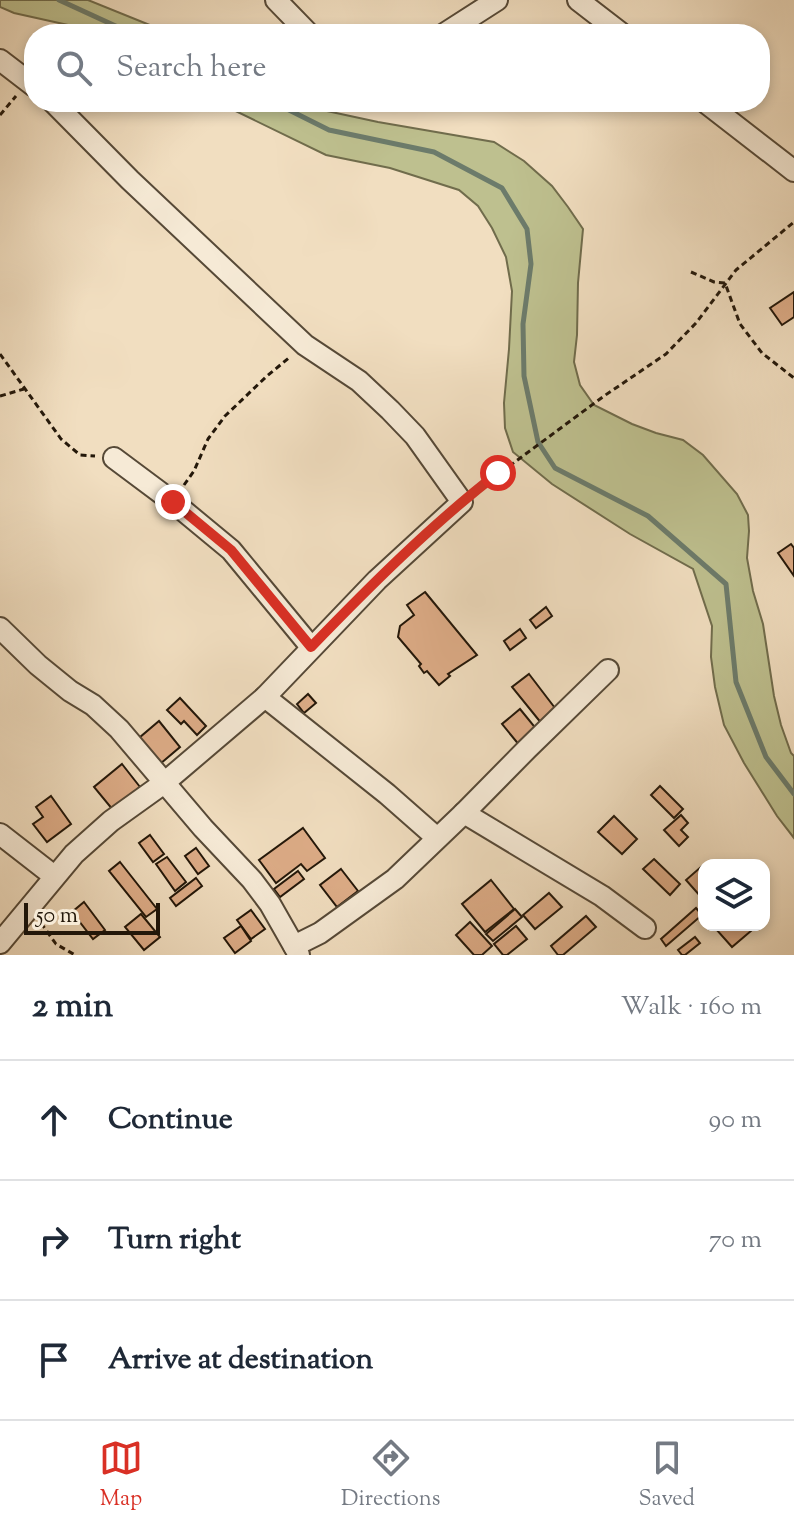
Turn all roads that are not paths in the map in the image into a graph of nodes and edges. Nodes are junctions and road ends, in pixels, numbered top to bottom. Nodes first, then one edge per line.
1 (276, 0) edge
2 (497, 0) edge
3 (578, 0) edge
4 (299, 24) edge
5 (460, 24) edge
6 (609, 24) edge
7 (0, 60) edge
8 (24, 78) edge
9 (63, 112) edge
10 (718, 112) edge
11 (794, 171) edge
12 (114, 458) road end
13 (0, 628) edge
14 (311, 647) junction
15 (608, 670) dead end
16 (265, 697) junction
17 (164, 783) junction
18 (464, 813) junction
19 (0, 834) edge
20 (437, 838) junction
21 (54, 876) junction
22 (645, 928) dead end
23 (0, 943) edge
24 (297, 951) edge

1 - 4 street
2 - 5 street
3 - 6 street
7 - 8 street
9 - 14 street
10 - 11 street
12 - 14 street
13 - 17 street
14 - 16 street
15 - 18 street
16 - 17 street
16 - 20 street
17 - 21 street
17 - 24 street
18 - 20 street
18 - 22 street
19 - 21 street
20 - 24 street
21 - 23 street

